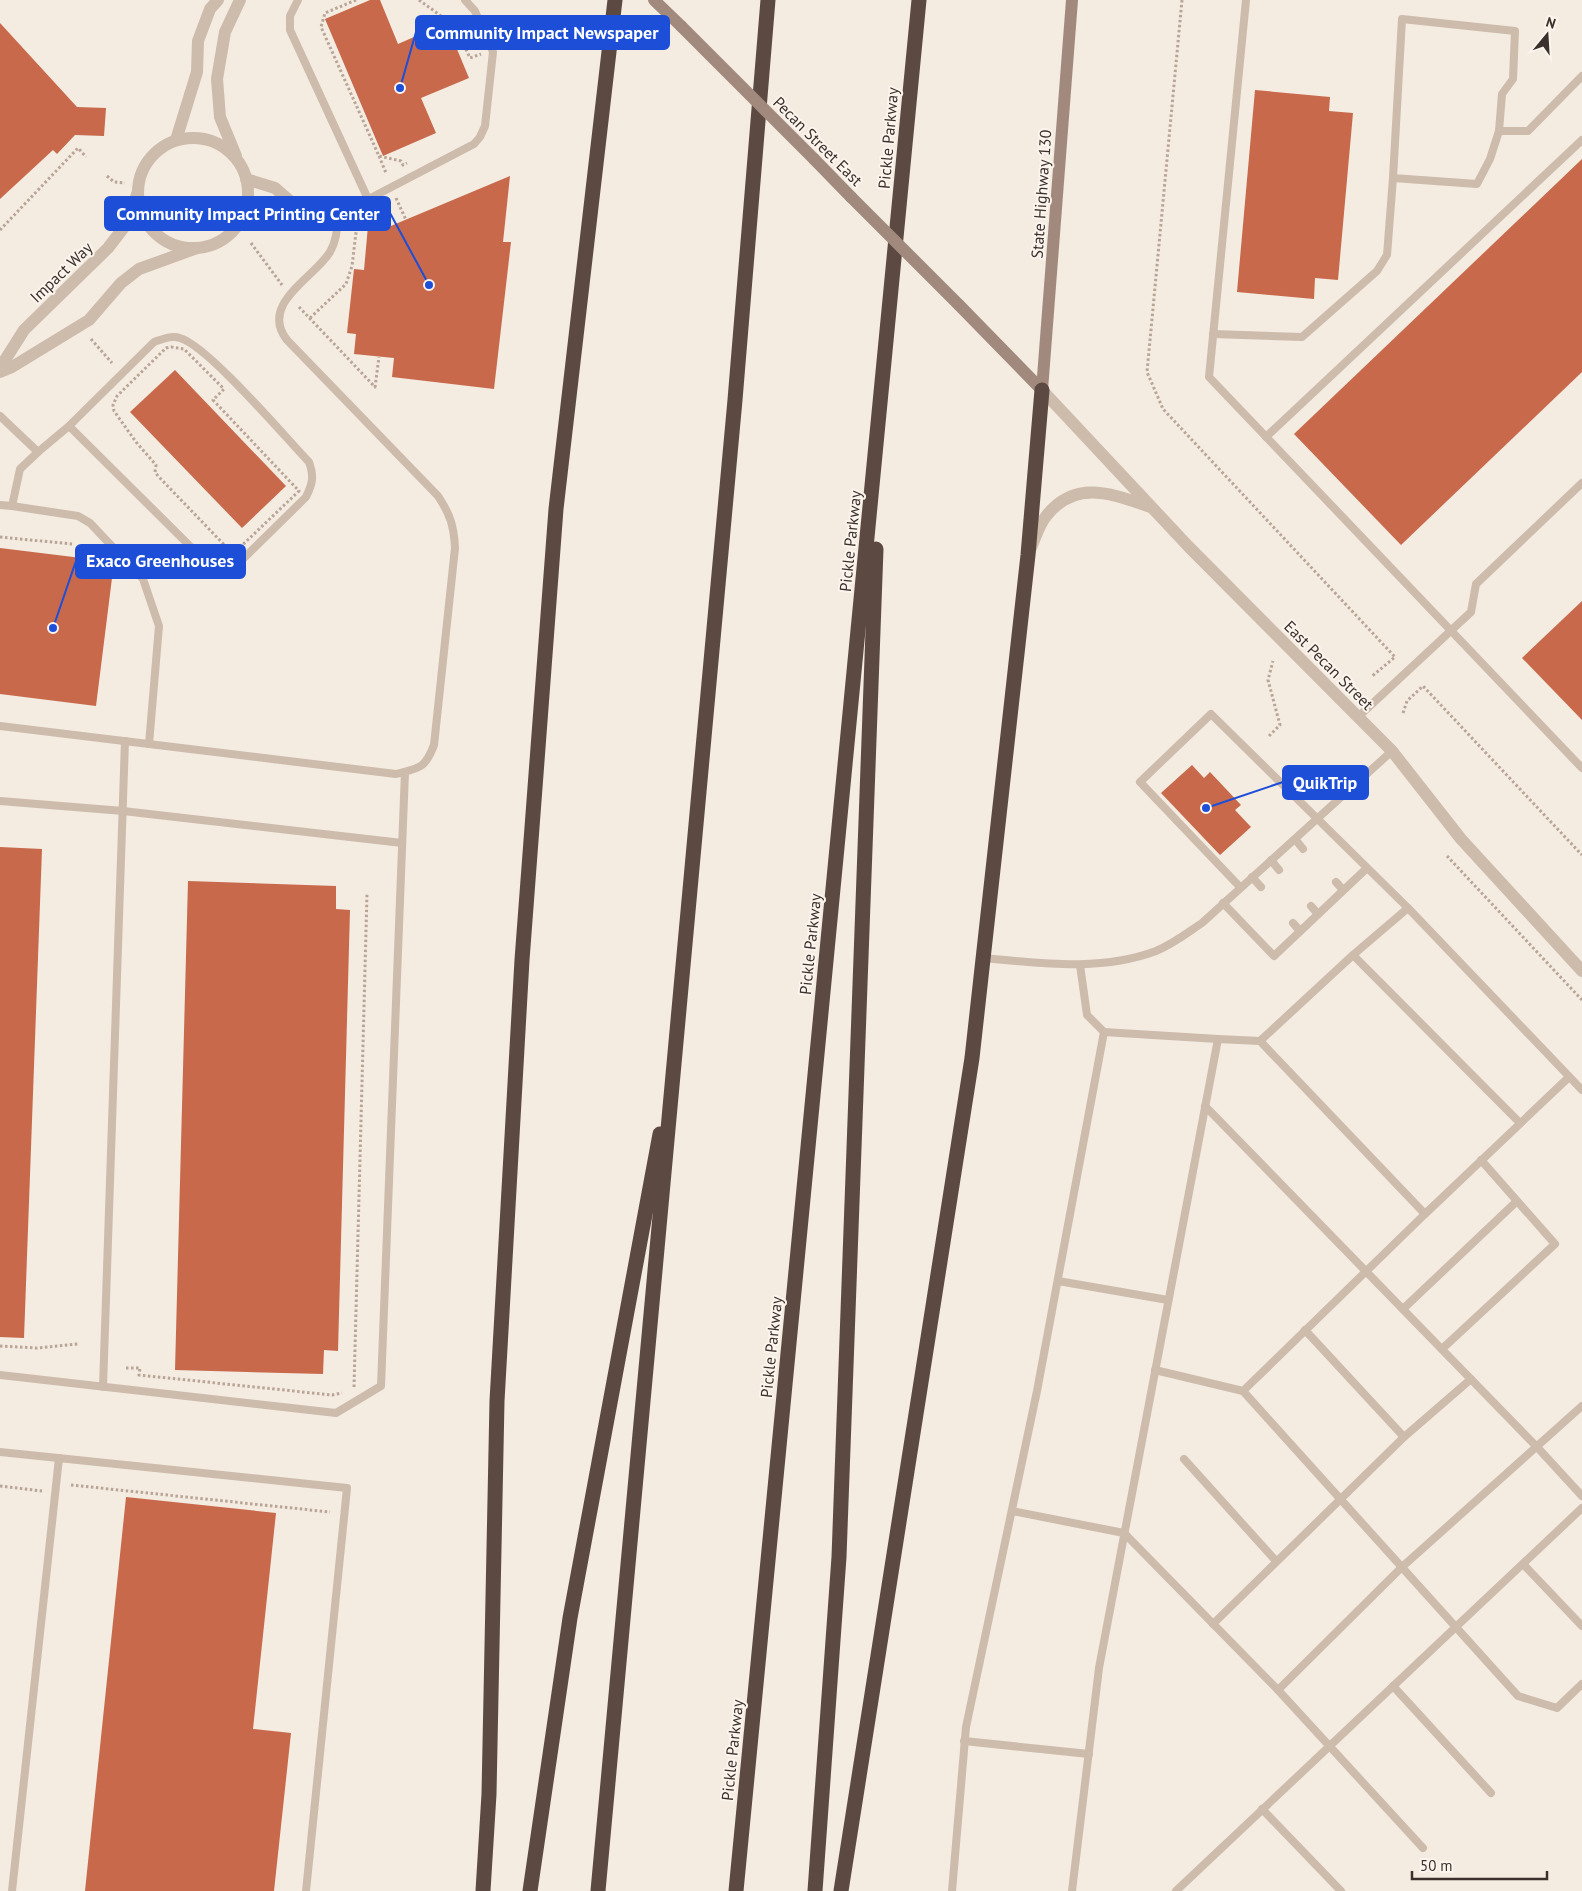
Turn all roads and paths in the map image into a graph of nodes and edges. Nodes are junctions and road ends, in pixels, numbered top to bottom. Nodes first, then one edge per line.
1 (218, 0) edge
2 (240, 0) edge
3 (298, 0) edge
4 (356, 0) edge
5 (419, 0) edge
6 (465, 0) edge
7 (615, 0) edge
8 (654, 0) edge
9 (768, 0) edge
10 (919, 0) edge
11 (1072, 0) edge
12 (1246, 0) edge
13 (482, 62) dead end
14 (1582, 76) edge
15 (1499, 131) junction
16 (176, 140) junction
17 (1582, 140) edge
18 (379, 156) junction
19 (86, 157) dead end
20 (412, 161) dead end
21 (239, 162) junction
22 (386, 173) dead end
23 (107, 176) dead end
24 (1393, 178) junction
25 (246, 179) junction
26 (125, 183) dead end
27 (137, 194) junction
28 (395, 195) dead end
29 (368, 199) junction
30 (290, 201) junction
31 (338, 215) junction
32 (406, 220) dead end
33 (240, 222) junction
34 (357, 224) dead end
35 (0, 230) edge
36 (251, 244) dead end
37 (198, 247) junction
38 (282, 286) dead end
39 (299, 308) dead end
40 (310, 318) junction
41 (1213, 334) junction
42 (91, 339) dead end
43 (166, 348) joint
44 (379, 356) dead end
45 (112, 363) dead end
46 (0, 368) edge
47 (0, 372) edge
48 (1042, 390) junction
49 (882, 396) junction
50 (0, 416) edge
51 (69, 426) junction
52 (1266, 437) junction
53 (38, 452) junction
54 (1582, 483) edge
55 (0, 505) edge
56 (12, 506) junction
57 (1153, 508) junction
58 (0, 537) edge
59 (72, 544) dead end
60 (1028, 555) junction
61 (1452, 631) junction
62 (1273, 661) dead end
63 (1404, 713) dead end
64 (1358, 717) junction
65 (0, 726) edge
66 (1269, 736) dead end
67 (125, 741) junction
68 (149, 744) junction
69 (1392, 751) junction
70 (1582, 768) edge
71 (405, 772) junction
72 (0, 801) edge
73 (123, 811) junction
74 (1318, 818) junction
75 (1294, 840) junction
76 (402, 843) junction
77 (1304, 849) dead end
78 (1582, 855) edge
79 (1447, 856) dead end
80 (1271, 860) junction
81 (1367, 868) junction
82 (1279, 870) dead end
83 (1252, 877) junction
84 (1336, 882) dead end
85 (1261, 886) dead end
86 (1240, 887) junction
87 (1343, 890) junction
88 (368, 893) dead end
89 (1223, 903) junction
90 (1311, 906) dead end
91 (1408, 908) junction
92 (1318, 914) junction
93 (1293, 923) dead end
94 (1300, 931) junction
95 (1353, 955) junction
96 (983, 958) junction
97 (1080, 965) junction
98 (1582, 971) edge
99 (1582, 1000) edge
100 (1104, 1032) junction
101 (677, 1039) junction
102 (1218, 1039) junction
103 (1260, 1040) junction
104 (1569, 1076) junction
105 (1582, 1090) edge
106 (1205, 1106) junction
107 (1520, 1123) junction
108 (1481, 1160) junction
109 (1516, 1202) junction
110 (1425, 1214) junction
111 (1366, 1271) junction
112 (1058, 1280) junction
113 (1168, 1300) junction
114 (1403, 1309) junction
115 (1305, 1330) junction
116 (78, 1344) dead end
117 (0, 1346) edge
118 (1442, 1349) junction
119 (126, 1368) dead end
120 (1155, 1370) junction
121 (0, 1375) edge
122 (1471, 1379) junction
123 (103, 1387) junction
124 (1243, 1390) junction
125 (1582, 1406) edge
126 (1404, 1437) junction
127 (1537, 1447) junction
128 (0, 1452) edge
129 (59, 1458) junction
130 (1184, 1459) dead end
131 (72, 1485) dead end
132 (0, 1486) edge
133 (42, 1491) dead end
134 (1582, 1496) edge
135 (1340, 1499) junction
136 (1582, 1508) edge
137 (1012, 1511) junction
138 (330, 1512) dead end
139 (1124, 1533) junction
140 (1276, 1562) junction
141 (1524, 1564) junction
142 (1402, 1568) junction
143 (1213, 1624) junction
144 (1582, 1626) edge
145 (1456, 1628) junction
146 (1582, 1684) edge
147 (1393, 1686) junction
148 (1278, 1690) junction
149 (964, 1741) junction
150 (1329, 1746) junction
151 (1089, 1754) junction
152 (1491, 1793) dead end
153 (1262, 1809) junction
154 (1422, 1848) dead end
155 (12, 1891) edge
156 (306, 1891) edge
157 (482, 1891) edge
158 (530, 1891) edge
159 (598, 1891) edge
160 (736, 1891) edge
161 (815, 1891) edge
162 (841, 1891) edge
163 (952, 1891) edge
164 (1072, 1891) edge
165 (1176, 1891) edge
166 (1341, 1891) edge

1 - 16 street
2 - 21 street
3 - 29 lane
4 - 18 path
5 - 13 path
6 - 29 lane
7 - 157 highway
8 - 48 main road, Pecan Street East, bridge
9 - 101 highway
10 - 49 highway, Pickle Parkway
11 - 48 main road, State Highway 130
12 - 41 lane
14 - 15 lane
15 - 24 lane
15 - 24 lane
16 - 21 street
16 - 27 street
17 - 52 lane
18 - 20 path
18 - 22 path
19 - 35 path
21 - 25 street
23 - 26 path
24 - 41 lane
25 - 30 street
25 - 33 street
27 - 37 street
27 - 46 street, Impact Way
28 - 32 path
29 - 31 lane
30 - 31 lane
30 - 33 street
31 - 71 lane
33 - 37 street
34 - 40 path
36 - 38 path
37 - 47 street
39 - 40 path
40 - 44 path
41 - 52 lane
42 - 45 path
43 - 43 path
48 - 57 street, East Pecan Street
48 - 60 highway
49 - 160 highway, Pickle Parkway
49 - 161 highway
50 - 53 lane
51 - 51 lane
51 - 53 lane
52 - 61 lane
53 - 56 lane
54 - 61 lane
55 - 56 lane
56 - 68 lane
57 - 60 street
57 - 64 street, East Pecan Street
58 - 59 path
60 - 96 highway
61 - 64 lane
61 - 70 lane
62 - 66 path
63 - 78 path
64 - 69 street, East Pecan Street
65 - 67 lane
67 - 68 lane
67 - 73 lane
68 - 71 lane
69 - 74 lane
69 - 98 street, East Pecan Street
71 - 76 lane
72 - 73 lane
73 - 76 lane
73 - 123 lane
74 - 75 lane
74 - 81 lane
74 - 86 lane
75 - 77 lane
75 - 80 lane
76 - 123 lane
79 - 99 path
80 - 82 lane
80 - 83 lane
81 - 87 lane
81 - 91 lane
83 - 85 lane
83 - 86 lane
84 - 87 lane
86 - 89 lane
87 - 92 lane
88 - 119 path
89 - 94 lane
89 - 97 lane
90 - 92 lane
91 - 95 lane
91 - 104 lane
92 - 94 lane
93 - 94 lane
95 - 103 lane
95 - 107 lane
96 - 97 lane
96 - 162 highway
97 - 100 lane
100 - 102 lane
100 - 112 lane
101 - 158 highway
101 - 159 highway
102 - 103 lane
102 - 106 lane
103 - 110 lane
104 - 105 lane
104 - 107 lane
106 - 111 lane
106 - 113 lane
107 - 108 lane
108 - 109 lane
108 - 110 lane
109 - 114 lane
109 - 118 lane
110 - 111 lane
111 - 114 lane
111 - 115 lane
112 - 113 lane
112 - 137 lane
113 - 120 lane
114 - 118 lane
115 - 124 lane
115 - 126 lane
116 - 117 path
118 - 122 lane
120 - 124 lane
120 - 139 lane
121 - 123 lane
122 - 126 lane
122 - 127 lane
124 - 135 lane
125 - 127 lane
126 - 135 lane
127 - 134 lane
127 - 142 lane
128 - 129 lane
129 - 155 lane
129 - 156 lane
130 - 140 lane
131 - 138 path
132 - 133 path
135 - 140 lane
135 - 142 lane
136 - 141 lane
137 - 139 lane
137 - 149 lane
139 - 143 lane
139 - 151 lane
140 - 143 lane
141 - 144 lane
141 - 145 lane
142 - 145 lane
142 - 148 lane
143 - 148 lane
145 - 146 lane
145 - 147 lane
147 - 150 lane
147 - 152 lane
148 - 150 lane
149 - 151 lane
149 - 163 lane
150 - 153 lane
150 - 154 lane
151 - 164 lane
153 - 165 lane
153 - 166 lane

